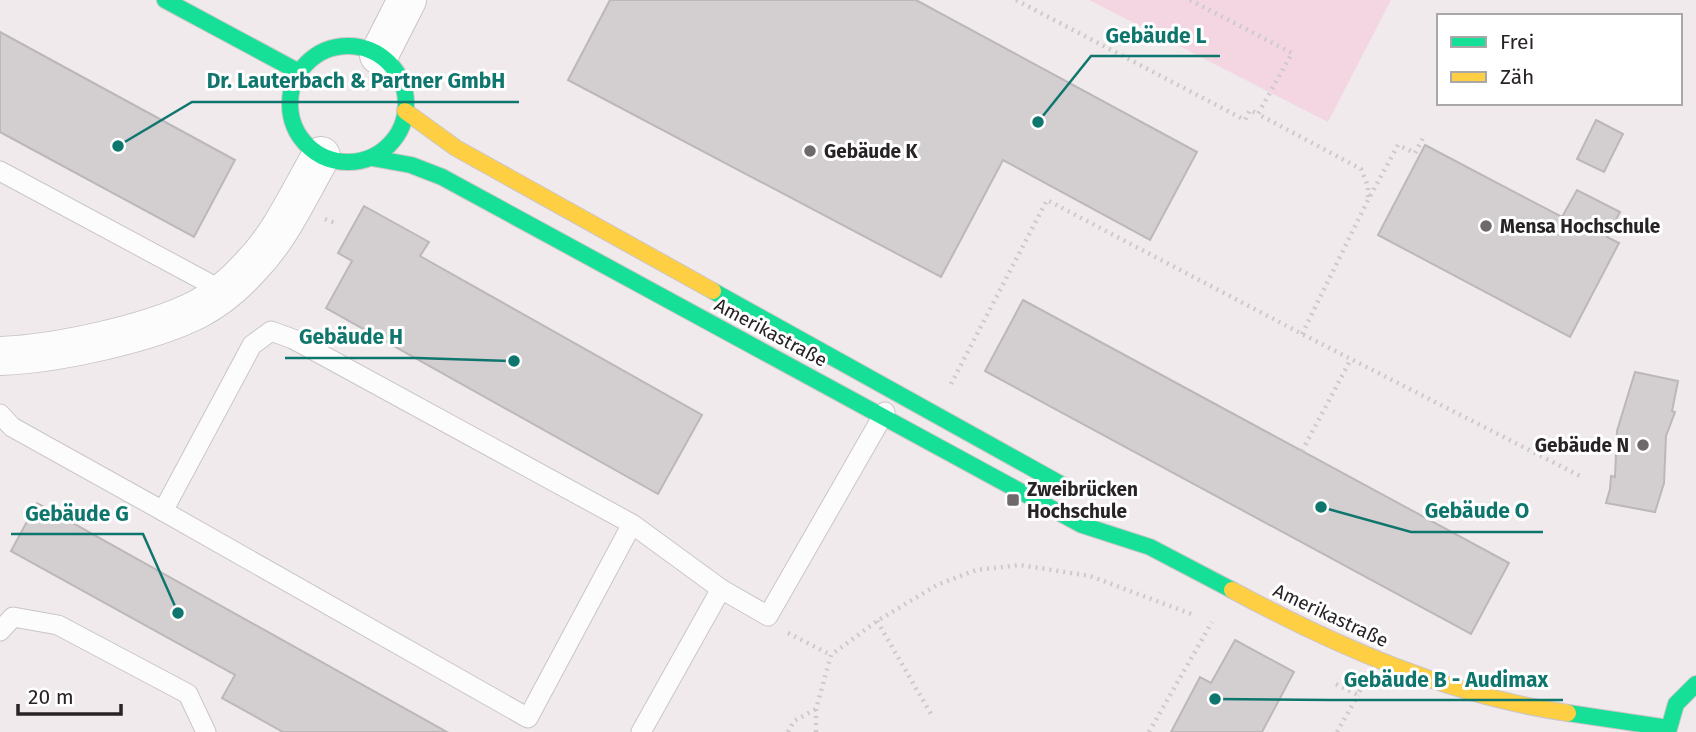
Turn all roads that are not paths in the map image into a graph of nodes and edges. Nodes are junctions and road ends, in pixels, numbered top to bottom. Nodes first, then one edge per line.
1 (164, 0) edge
2 (407, 0) edge
3 (379, 55) junction
4 (299, 72) junction
5 (405, 111) junction
6 (321, 156) junction
7 (372, 158) junction
8 (0, 171) edge
9 (225, 292) junction
10 (0, 356) edge
11 (896, 393) junction
12 (0, 414) edge
13 (883, 416) junction
14 (1086, 498) dead end
15 (163, 511) junction
16 (1122, 523) dead end
17 (632, 524) junction
18 (1150, 547) junction
19 (721, 589) junction
20 (0, 631) edge
21 (1696, 684) edge
22 (1668, 730) edge
23 (206, 732) edge
24 (641, 732) edge

1 - 4 street
2 - 3 street
3 - 4 street
3 - 5 street
4 - 6 street
5 - 7 street
5 - 11 street, Amerikastraße
6 - 7 street, Amerikastraße
6 - 9 street
7 - 13 street, Amerikastraße
8 - 9 lane
9 - 10 street
11 - 13 lane
11 - 14 street, Amerikastraße
12 - 15 lane
13 - 18 street, Amerikastraße
13 - 19 lane
15 - 17 lane
15 - 17 lane
16 - 18 street, Amerikastraße
17 - 19 lane
18 - 22 street, Amerikastraße
19 - 24 lane
20 - 23 lane
21 - 22 street

